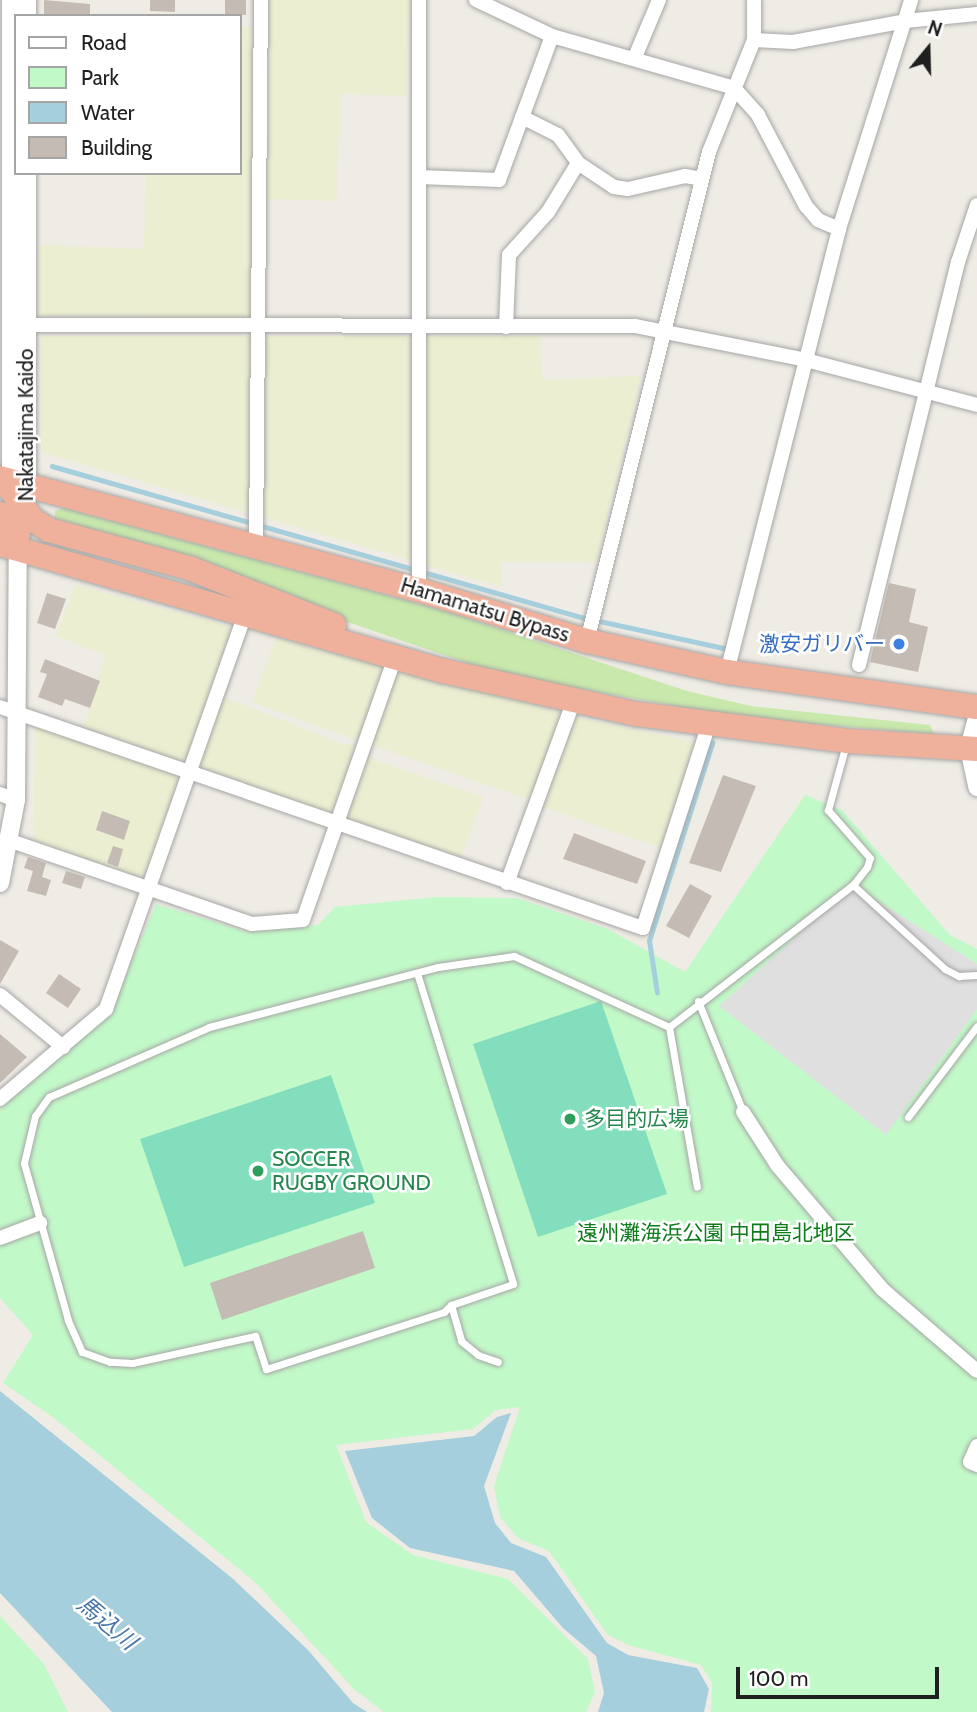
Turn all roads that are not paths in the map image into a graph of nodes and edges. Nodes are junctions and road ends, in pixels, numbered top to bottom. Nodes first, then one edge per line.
1 (11, 0) edge
2 (261, 0) edge
3 (419, 0) edge
4 (475, 0) edge
5 (659, 0) edge
6 (911, 0) edge
7 (749, 1) edge
8 (977, 14) edge
9 (905, 21) junction
10 (552, 36) junction
11 (754, 40) junction
12 (635, 57) junction
13 (734, 88) junction
14 (522, 117) junction
15 (14, 139) edge
16 (578, 163) junction
17 (15, 175) edge
18 (27, 175) edge
19 (419, 177) junction
20 (702, 180) junction
21 (977, 205) edge
22 (839, 229) junction
23 (18, 325) junction
24 (259, 326) junction
25 (506, 327) junction
26 (418, 328) junction
27 (664, 328) junction
28 (806, 360) junction
29 (926, 392) junction
30 (977, 405) edge
31 (12, 483) edge
32 (0, 514) edge
33 (16, 535) edge
34 (256, 540) junction
35 (419, 585) junction
36 (245, 615) junction
37 (588, 634) junction
38 (395, 657) junction
39 (859, 664) dead end
40 (444, 671) junction
41 (727, 672) junction
42 (574, 700) junction
43 (977, 707) edge
44 (8, 710) edge
45 (977, 718) edge
46 (709, 724) junction
47 (847, 741) junction
48 (973, 748) edge
49 (189, 772) junction
50 (977, 787) edge
51 (8, 797) edge
52 (338, 824) junction
53 (11, 841) junction
54 (0, 883) edge
55 (508, 883) junction
56 (853, 885) junction
57 (147, 888) junction
58 (417, 972) junction
59 (977, 975) edge
60 (0, 995) edge
61 (698, 1001) junction
62 (977, 1026) edge
63 (668, 1027) junction
64 (63, 1047) junction
65 (0, 1099) edge
66 (743, 1112) joint
67 (908, 1117) dead end
68 (697, 1187) dead end
69 (40, 1223) junction
70 (0, 1238) edge
71 (451, 1305) junction
72 (498, 1362) dead end
73 (977, 1371) edge
74 (977, 1446) edge
75 (977, 1465) edge

1 - 15 street
2 - 24 street
3 - 19 street
4 - 10 street
5 - 12 street
6 - 9 street
7 - 11 street
8 - 9 street
9 - 11 street
9 - 22 street
10 - 12 street
10 - 14 street
11 - 13 street
12 - 13 street
13 - 20 street
13 - 22 street
14 - 16 street
14 - 19 street
16 - 20 street
16 - 25 street
17 - 23 street
18 - 23 street, Nakatajima Kaido
19 - 26 street
20 - 27 street
21 - 29 street
22 - 28 street
23 - 24 street
23 - 31 street
24 - 26 street
24 - 34 street
25 - 26 street
25 - 27 street
26 - 35 street
27 - 28 street
27 - 37 street
28 - 29 street
28 - 41 street
29 - 30 street
29 - 39 street
31 - 33 highway
31 - 34 highway, Hamamatsu Bypass
32 - 33 highway
33 - 36 highway
33 - 40 highway
33 - 44 street
34 - 35 highway, Hamamatsu Bypass
35 - 37 highway, Hamamatsu Bypass
36 - 38 highway
36 - 49 street
37 - 41 highway, Hamamatsu Bypass
38 - 40 highway
38 - 52 street
40 - 42 highway
41 - 43 highway, Hamamatsu Bypass
42 - 46 highway
42 - 55 street
44 - 49 street
44 - 51 street
45 - 48 street
46 - 47 highway
46 - 55 street
47 - 48 highway
47 - 56 lane
48 - 50 street
49 - 52 street
49 - 57 street
51 - 53 street
52 - 55 street
52 - 57 street
53 - 54 street
53 - 57 street
56 - 59 lane
56 - 61 lane
57 - 64 street
58 - 63 lane
58 - 69 lane
58 - 71 lane
60 - 64 street
61 - 63 lane
61 - 66 lane
62 - 67 lane
63 - 68 lane
64 - 65 street
66 - 73 street
69 - 70 street
69 - 71 lane
71 - 72 lane
74 - 75 street

